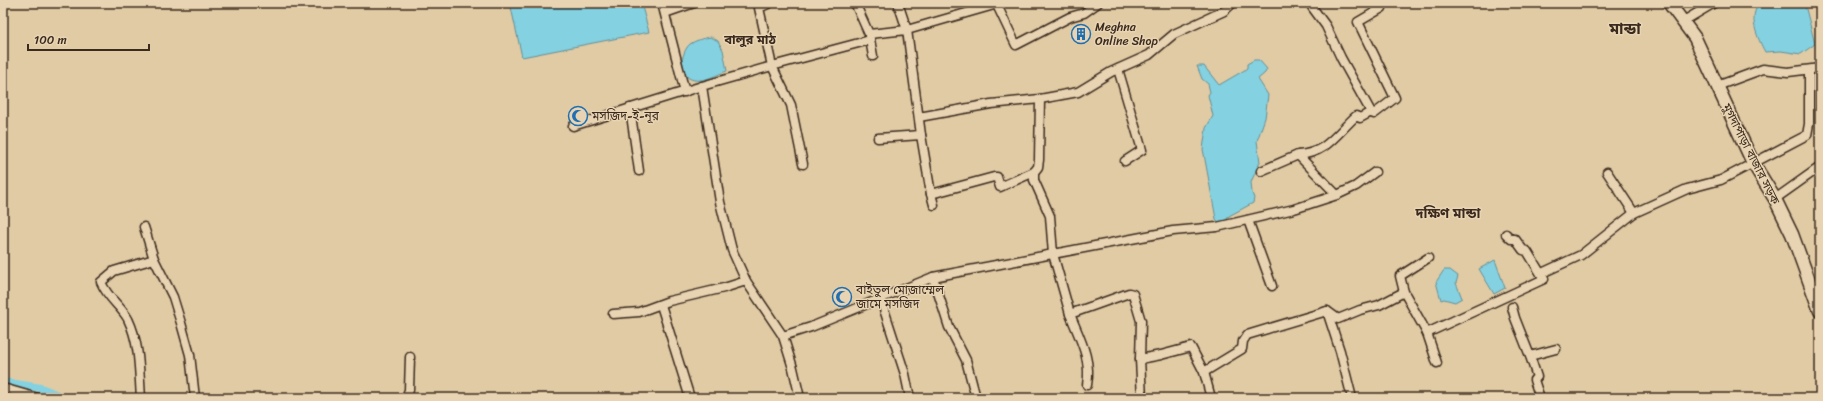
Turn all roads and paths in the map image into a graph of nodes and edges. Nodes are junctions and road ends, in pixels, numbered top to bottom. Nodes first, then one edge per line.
1 (662, 3) edge
2 (694, 3) edge
3 (770, 3) edge
4 (855, 3) edge
5 (898, 3) edge
6 (1098, 3) edge
7 (1233, 3) edge
8 (1669, 3) edge
9 (1714, 3) edge
10 (999, 4) edge
11 (758, 6) edge
12 (1312, 7) dead end
13 (1382, 8) dead end
14 (665, 13) junction
15 (1682, 22) junction
16 (908, 30) junction
17 (869, 37) junction
18 (873, 56) dead end
19 (772, 66) junction
20 (1820, 68) edge
21 (1118, 70) junction
22 (1809, 71) junction
23 (702, 86) junction
24 (1717, 86) junction
25 (685, 92) junction
26 (1040, 99) junction
27 (630, 108) junction
28 (1371, 113) junction
29 (919, 117) junction
30 (573, 126) dead end
31 (921, 135) junction
32 (878, 138) dead end
33 (1298, 154) junction
34 (1125, 161) dead end
35 (1754, 163) junction
36 (803, 164) dead end
37 (1820, 167) edge
38 (639, 171) dead end
39 (1261, 171) dead end
40 (1034, 172) junction
41 (1375, 172) dead end
42 (1607, 172) dead end
43 (931, 194) junction
44 (1337, 196) junction
45 (1775, 199) junction
46 (934, 204) dead end
47 (1634, 213) junction
48 (1248, 220) junction
49 (144, 227) dead end
50 (1506, 234) dead end
51 (1053, 254) junction
52 (1428, 258) dead end
53 (154, 259) junction
54 (1542, 273) junction
55 (933, 277) junction
56 (746, 281) junction
57 (1272, 286) dead end
58 (1404, 292) junction
59 (880, 297) junction
60 (661, 305) junction
61 (1512, 307) dead end
62 (1327, 311) junction
63 (1820, 311) edge
64 (614, 314) dead end
65 (1070, 314) junction
66 (1427, 333) junction
67 (783, 336) junction
68 (1556, 349) dead end
69 (1530, 356) junction
70 (410, 358) dead end
71 (1140, 359) junction
72 (1437, 363) dead end
73 (1204, 372) junction
74 (1087, 385) dead end
75 (3, 388) edge
76 (38, 398) edge
77 (141, 398) edge
78 (195, 398) edge
79 (406, 398) edge
80 (690, 398) edge
81 (800, 398) edge
82 (910, 398) edge
83 (976, 398) edge
84 (1142, 398) edge
85 (1211, 398) edge
86 (1352, 398) edge
87 (1540, 398) edge

1 - 14 street
2 - 14 street
3 - 11 street
4 - 17 street
5 - 16 street
6 - 10 street
7 - 21 street
8 - 15 street, মুগদাপাড়া বাজার সড়ক
9 - 15 street
10 - 16 street
11 - 19 street
12 - 28 street
13 - 28 street
14 - 25 street
15 - 24 street, মুগদাপাড়া বাজার সড়ক
16 - 17 street
16 - 29 street
17 - 18 street
17 - 19 street
19 - 23 street
19 - 36 street
20 - 22 street
21 - 26 street
21 - 34 street
22 - 24 street
22 - 35 street
23 - 25 street
23 - 56 street
24 - 35 street, মুগদাপাড়া বাজার সড়ক
25 - 27 street
26 - 29 street
26 - 40 street
27 - 30 street
27 - 38 street
28 - 33 street
29 - 31 street
31 - 32 street
31 - 43 street
33 - 39 street
33 - 44 street
35 - 45 street, মুগদাপাড়া বাজার সড়ক
35 - 47 street
37 - 45 street
40 - 43 street
40 - 51 street
41 - 44 street
42 - 47 street
43 - 46 street
44 - 48 street
45 - 63 street, মুগদাপাড়া বাজার সড়ক
47 - 54 street
48 - 51 street
48 - 57 street
49 - 53 street
50 - 54 street
51 - 55 street
51 - 65 street
52 - 58 street
53 - 77 street
53 - 78 street
54 - 66 street
55 - 59 street
55 - 83 street
56 - 60 street
56 - 67 street
58 - 62 street
58 - 66 street
59 - 67 street
59 - 82 street
60 - 64 street
60 - 80 street
61 - 69 street
62 - 73 street
62 - 86 street
65 - 71 street
65 - 74 street
66 - 72 street
67 - 81 street
68 - 69 street
69 - 87 street
70 - 79 street
71 - 73 street
71 - 84 street
73 - 85 street
75 - 76 street

